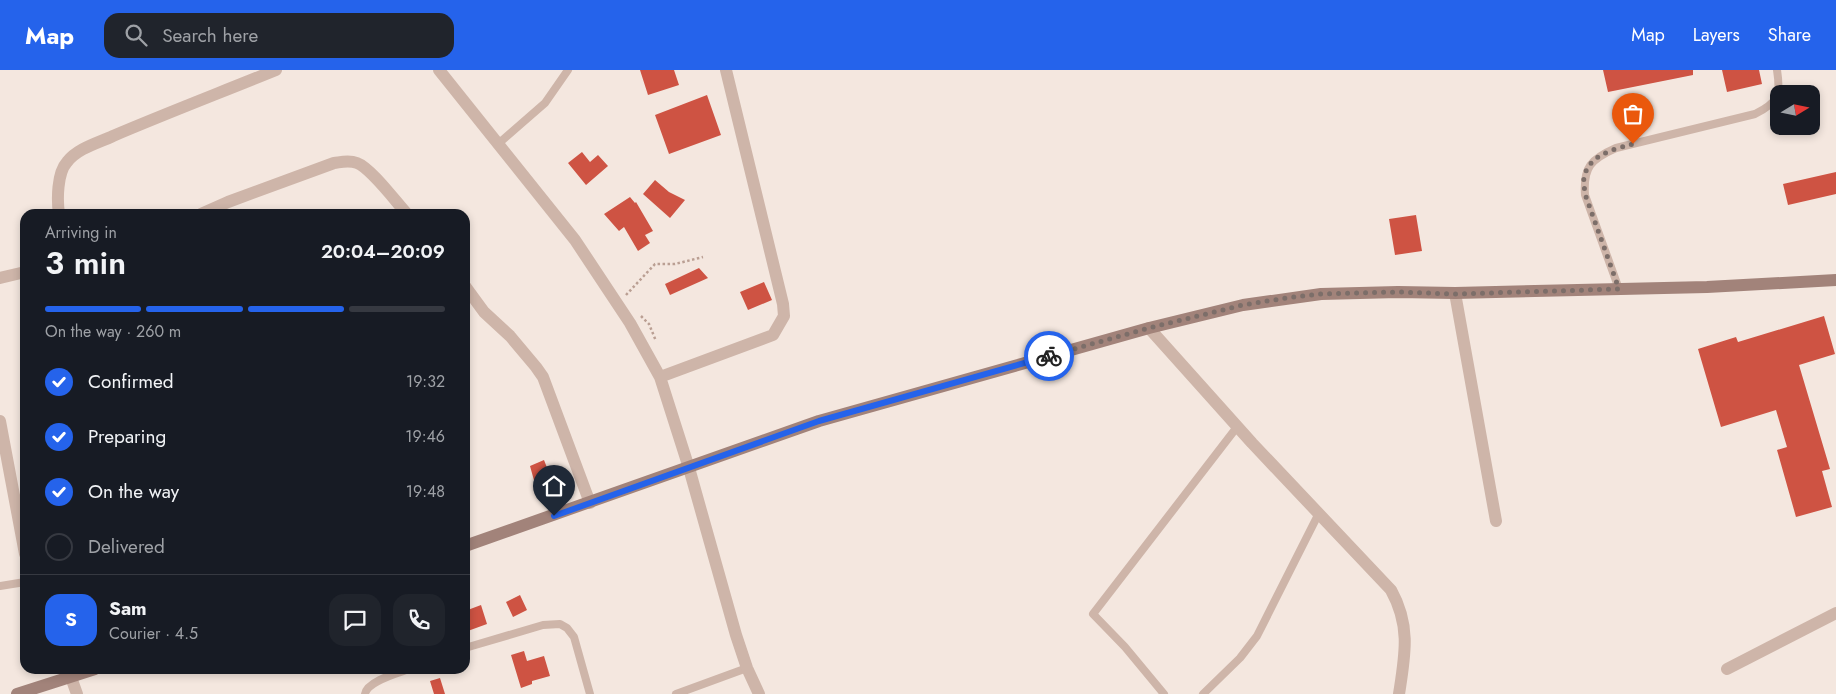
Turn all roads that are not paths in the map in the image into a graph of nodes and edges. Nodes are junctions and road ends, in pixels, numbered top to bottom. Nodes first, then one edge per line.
1 (276, 70) edge
2 (439, 70) edge
3 (568, 70) edge
4 (726, 70) edge
5 (1777, 70) edge
6 (498, 144) junction
7 (58, 209) edge
8 (212, 209) edge
9 (402, 209) edge
10 (20, 273) edge
11 (0, 278) edge
12 (1836, 280) edge
13 (1619, 289) junction
14 (470, 293) edge
15 (1455, 294) junction
16 (1149, 328) junction
17 (660, 377) junction
18 (0, 421) edge
19 (1237, 427) junction
20 (688, 468) junction
21 (590, 503) junction
22 (1319, 513) junction
23 (1496, 521) dead end
24 (20, 527) edge
25 (470, 544) edge
26 (20, 583) edge
27 (0, 586) edge
28 (1836, 613) edge
29 (470, 647) edge
30 (747, 668) junction
31 (1727, 669) dead end
32 (67, 674) edge
33 (69, 674) edge
34 (396, 674) edge
35 (17, 694) edge
36 (77, 694) edge
37 (365, 694) edge
38 (590, 694) edge
39 (676, 694) edge
40 (759, 694) edge
41 (1164, 694) edge
42 (1203, 694) edge
43 (1399, 694) edge

1 - 7 street
2 - 6 street
3 - 6 lane
4 - 17 street
5 - 13 lane
6 - 17 street
8 - 9 street
10 - 11 street
12 - 13 main road
13 - 15 main road
14 - 21 street
15 - 16 main road
15 - 23 street
16 - 19 street
16 - 20 main road
17 - 20 street
18 - 24 street
19 - 22 street
19 - 41 lane
20 - 21 main road
20 - 30 street
21 - 25 main road
22 - 42 lane
22 - 43 street
26 - 27 lane
28 - 31 street
29 - 38 lane
30 - 39 lane
30 - 40 street
32 - 35 main road
33 - 36 street
34 - 37 lane

